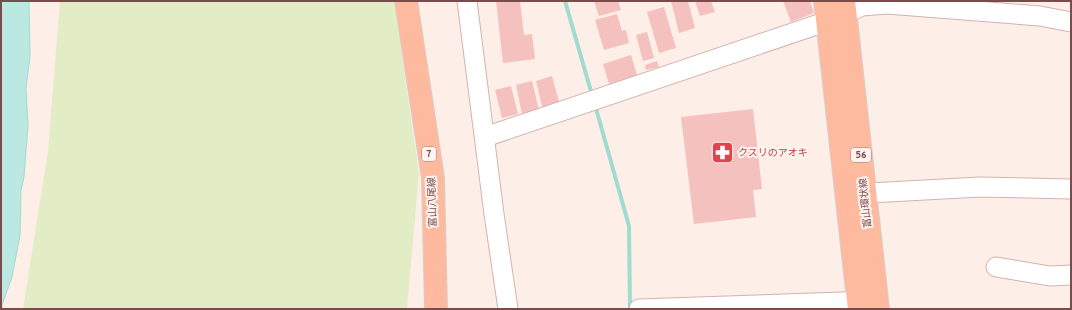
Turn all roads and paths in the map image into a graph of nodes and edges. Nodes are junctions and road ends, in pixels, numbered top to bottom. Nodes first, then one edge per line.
1 (406, 1) edge
2 (467, 1) edge
3 (836, 9) edge
4 (1071, 22) edge
5 (485, 137) junction
6 (1071, 189) edge
7 (856, 194) junction
8 (996, 267) dead end
9 (1071, 275) edge
10 (868, 305) edge
11 (819, 306) edge
12 (747, 307) edge
13 (676, 308) edge
14 (436, 309) edge
15 (508, 309) edge
16 (640, 309) edge

1 - 14 main road, 富山八尾線 / 7
2 - 5 street
3 - 4 street
3 - 5 street
3 - 7 main road, 富山環状線 / 56
5 - 15 street
6 - 7 street
7 - 10 main road, 富山環状線 / 56
8 - 9 street
10 - 11 street
11 - 12 street
12 - 13 street
13 - 16 street

